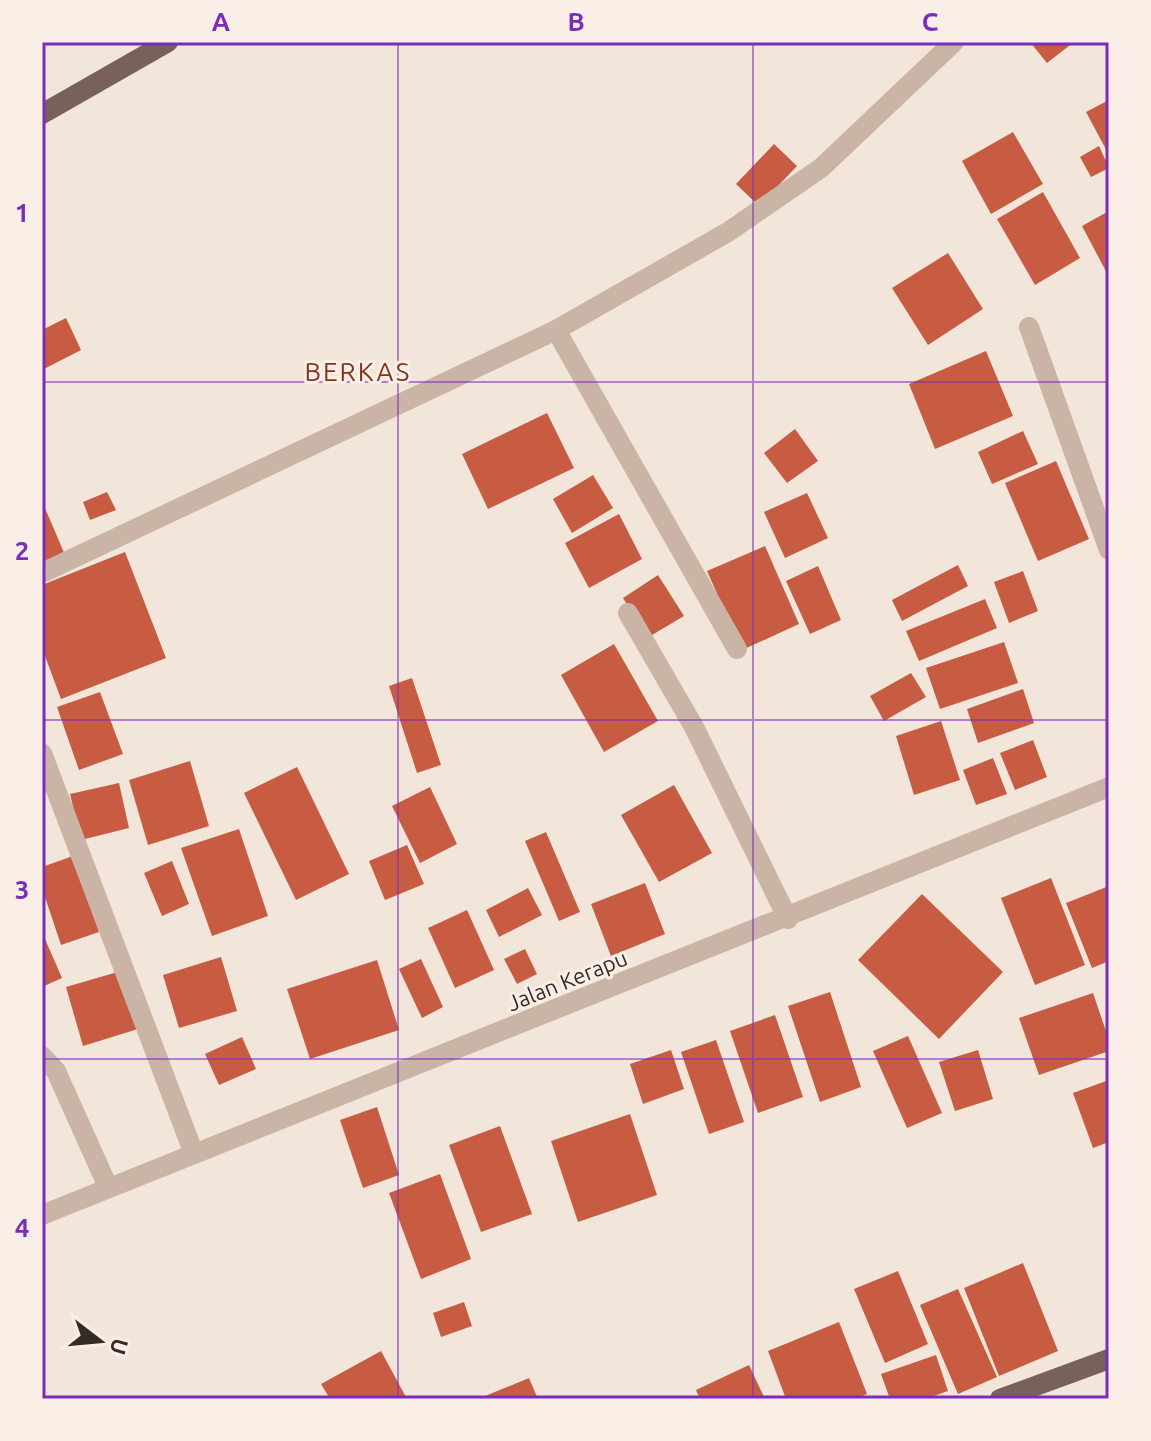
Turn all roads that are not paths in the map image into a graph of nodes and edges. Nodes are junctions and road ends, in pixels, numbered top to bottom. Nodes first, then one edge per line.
1 (168, 42) edge
2 (954, 42) edge
3 (42, 114) edge
4 (1029, 327) dead end
5 (556, 330) junction
6 (1109, 550) edge
7 (42, 573) edge
8 (628, 613) dead end
9 (737, 649) dead end
10 (42, 753) edge
11 (1109, 787) edge
12 (788, 919) junction
13 (42, 1056) edge
14 (194, 1154) junction
15 (108, 1187) junction
16 (42, 1215) edge
17 (1109, 1359) edge
18 (1000, 1399) edge

1 - 3 main road
2 - 5 street
4 - 6 street
5 - 7 street
5 - 9 street
8 - 12 street
10 - 14 street
11 - 12 street, Jalan Kerapu
12 - 14 street, Jalan Kerapu
13 - 15 street
14 - 15 street, Jalan Kerapu
15 - 16 street, Jalan Kerapu
17 - 18 main road

